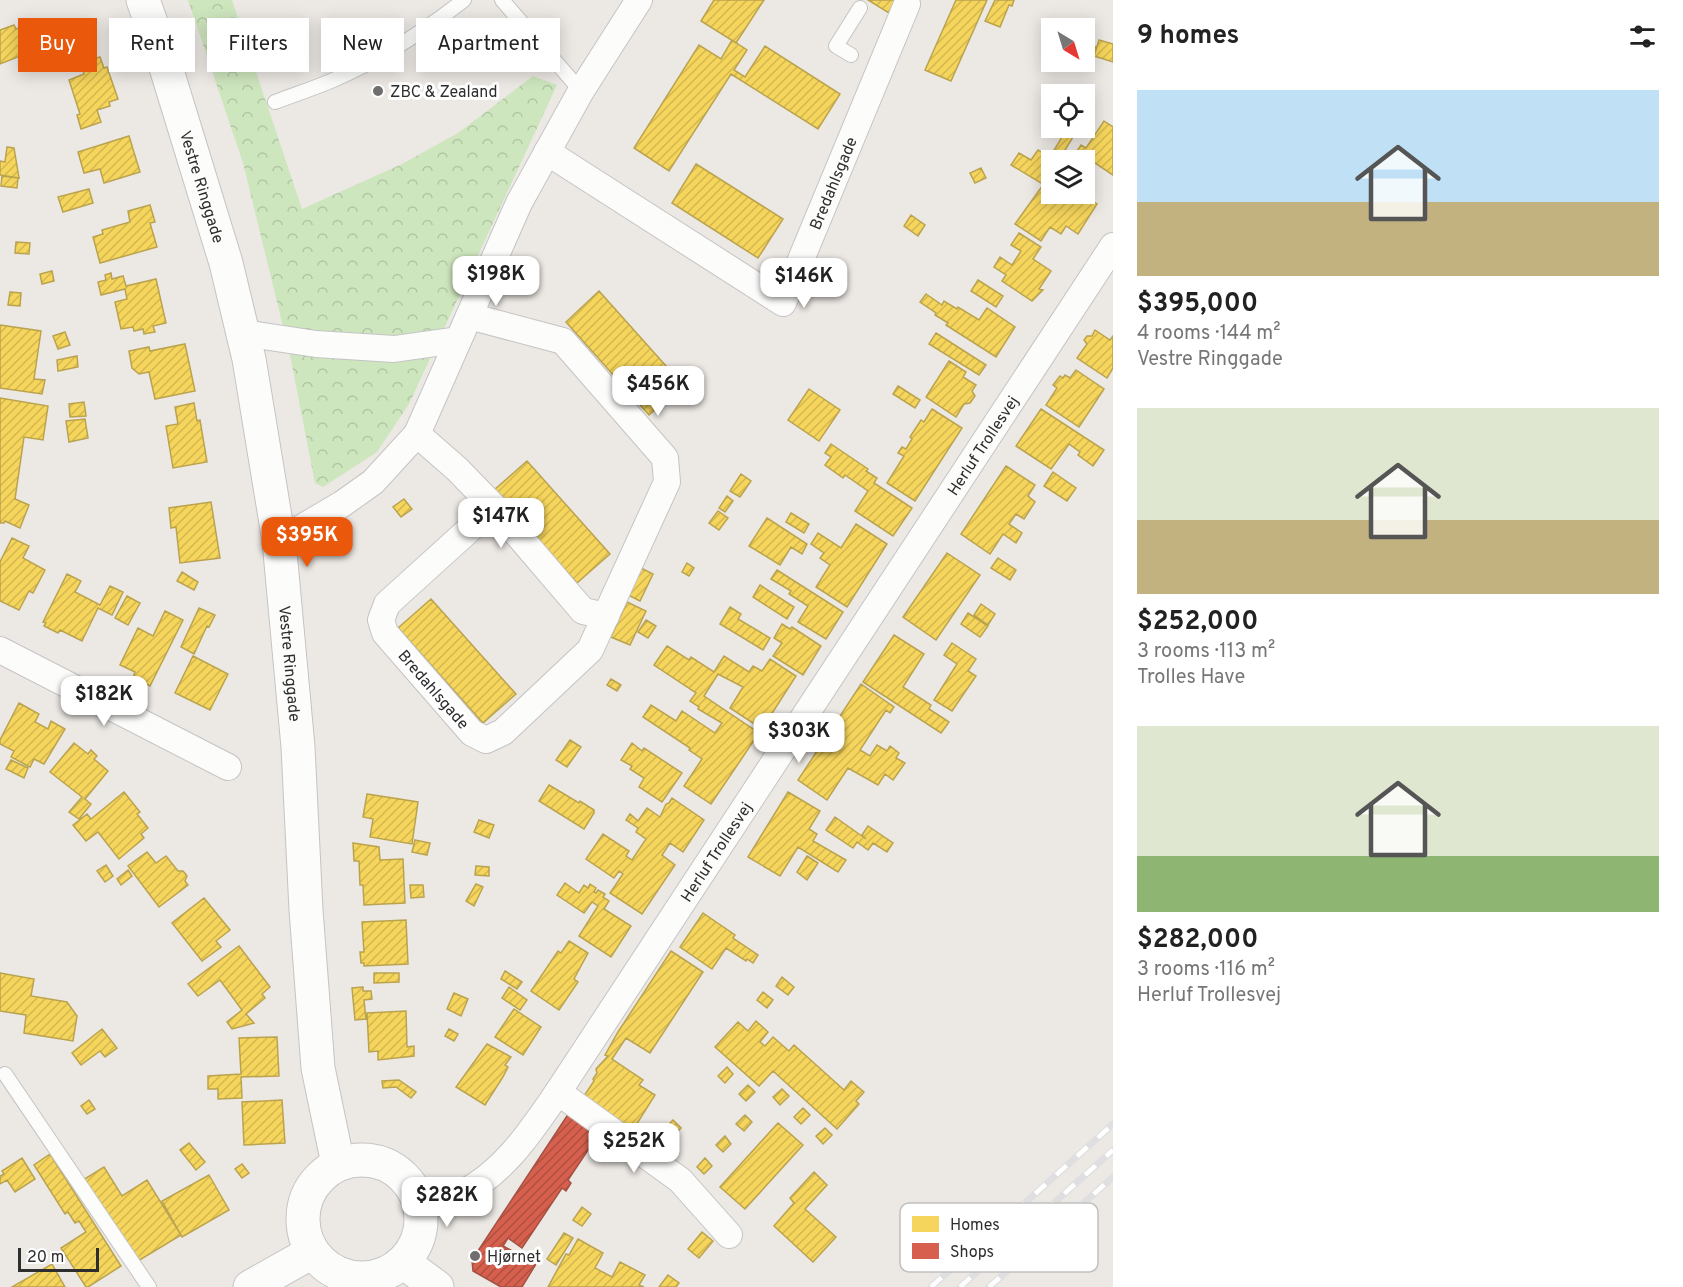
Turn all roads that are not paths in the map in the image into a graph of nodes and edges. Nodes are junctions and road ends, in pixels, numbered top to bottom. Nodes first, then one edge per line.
1 (142, 0) edge
2 (464, 0) edge
3 (502, 0) edge
4 (639, 0) edge
5 (907, 4) dead end
6 (860, 8) dead end
7 (851, 55) dead end
8 (581, 91) junction
9 (275, 102) dead end
10 (547, 152) junction
11 (1113, 246) edge
12 (469, 316) junction
13 (243, 333) junction
14 (458, 340) junction
15 (417, 434) junction
16 (494, 507) junction
17 (279, 541) junction
18 (606, 616) junction
19 (0, 650) edge
20 (228, 767) dead end
21 (4, 1074) dead end
22 (558, 1092) junction
23 (338, 1164) junction
24 (421, 1207) junction
25 (729, 1235) dead end
26 (312, 1252) junction
27 (403, 1262) junction
28 (149, 1287) edge
29 (250, 1287) edge
30 (437, 1287) edge

1 - 13 street, Vestre Ringgade
2 - 9 lane
3 - 8 lane
4 - 8 street
5 - 10 street, Bredahlsgade
6 - 7 lane
8 - 10 street
10 - 12 street
11 - 22 street, Herluf Trollesvej
12 - 14 street
12 - 18 street, Bredahlsgade
13 - 14 street
13 - 17 street, Vestre Ringgade
14 - 15 street
15 - 16 street
15 - 17 street
16 - 18 street
16 - 18 street, Bredahlsgade
17 - 23 street, Vestre Ringgade
19 - 20 street
21 - 28 lane
22 - 24 street, Herluf Trollesvej
22 - 25 street
23 - 24 street
23 - 26 street
24 - 27 street
26 - 27 street
26 - 29 street
27 - 30 street

